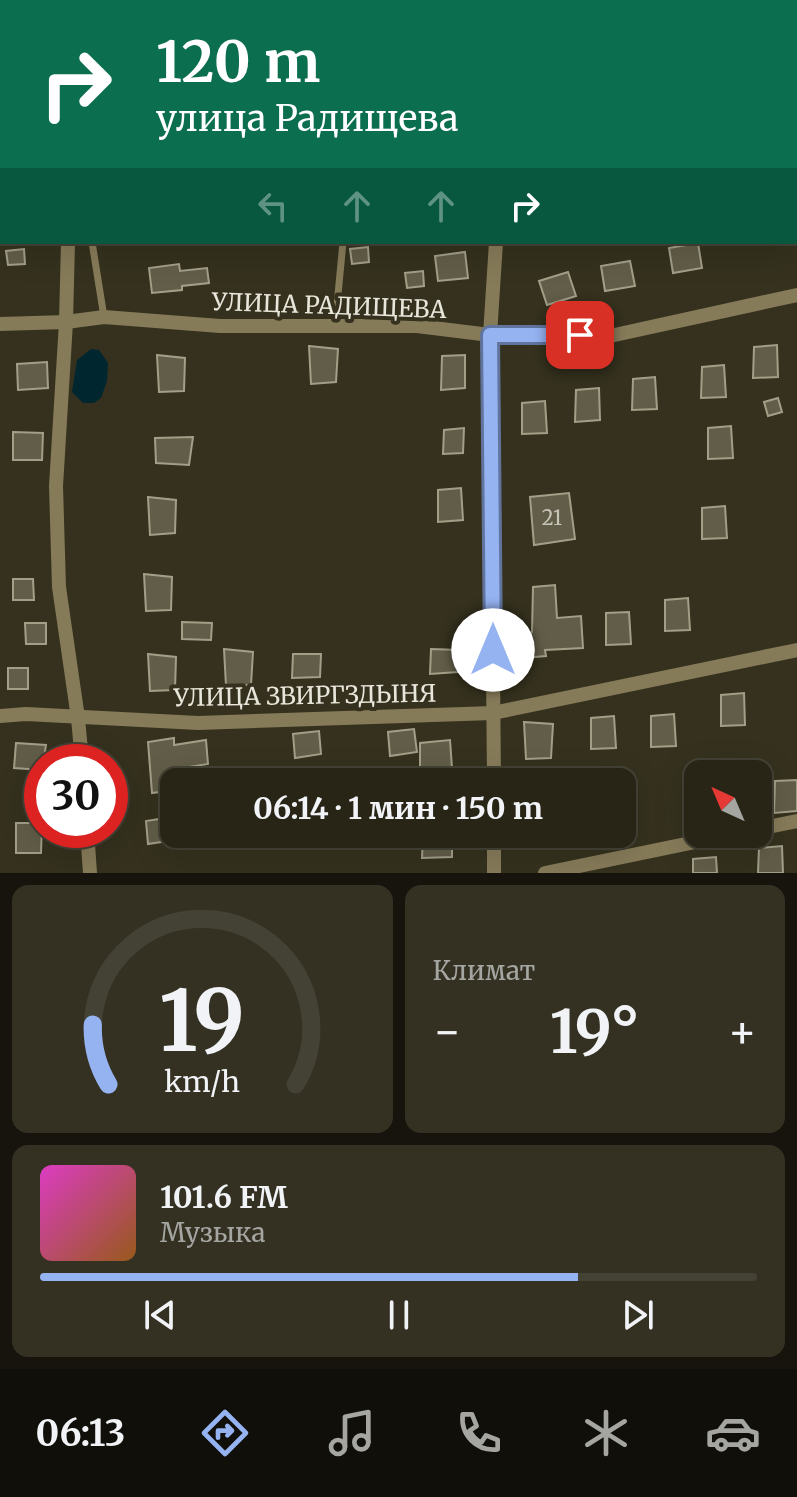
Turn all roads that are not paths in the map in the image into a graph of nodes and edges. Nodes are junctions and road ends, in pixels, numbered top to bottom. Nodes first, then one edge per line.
1 (68, 244) edge
2 (92, 244) edge
3 (343, 244) edge
4 (496, 244) edge
5 (797, 295) edge
6 (104, 317) junction
7 (66, 322) junction
8 (0, 324) edge
9 (335, 326) junction
10 (490, 335) junction
11 (797, 650) edge
12 (493, 713) junction
13 (0, 716) edge
14 (78, 718) junction
15 (80, 744) edge
16 (494, 768) edge
17 (797, 821) edge
18 (772, 826) edge
19 (684, 844) edge
20 (88, 848) edge
21 (494, 848) edge
22 (90, 873) edge
23 (494, 873) edge
24 (545, 873) edge

1 - 7 street
2 - 6 lane
3 - 9 lane
4 - 10 street
5 - 10 street, УЛИЦА РАДИЩЕВА
6 - 7 street, УЛИЦА РАДИЩЕВА
6 - 9 street, УЛИЦА РАДИЩЕВА
7 - 8 street, УЛИЦА РАДИЩЕВА
7 - 14 street
9 - 10 street, УЛИЦА РАДИЩЕВА
10 - 12 street
11 - 12 street, УЛИЦА ЗВИРГЗДЫНЯ
12 - 14 street, УЛИЦА ЗВИРГЗДЫНЯ
12 - 16 street
13 - 14 street, УЛИЦА ЗВИРГЗДЫНЯ
14 - 15 street
17 - 18 street
19 - 24 street
20 - 22 street
21 - 23 street

